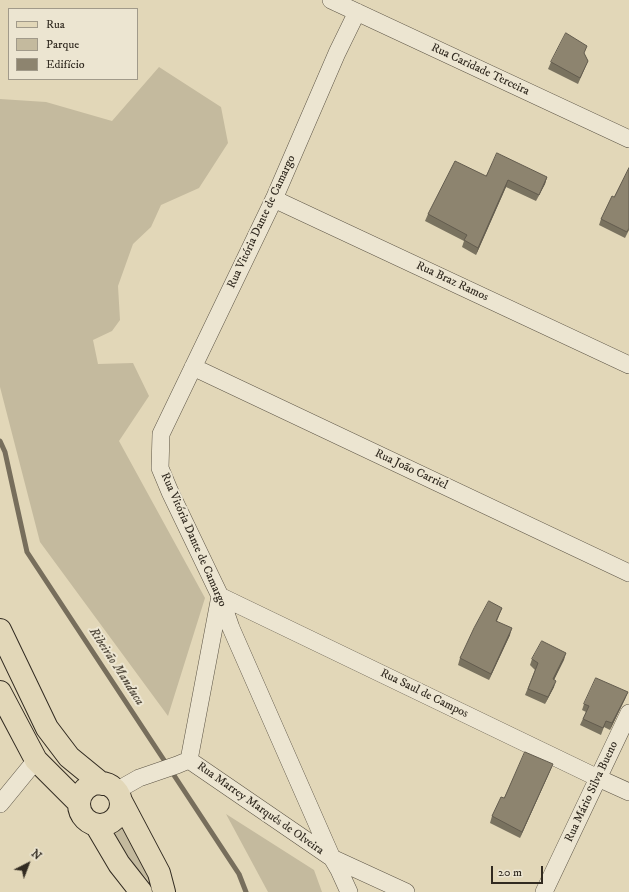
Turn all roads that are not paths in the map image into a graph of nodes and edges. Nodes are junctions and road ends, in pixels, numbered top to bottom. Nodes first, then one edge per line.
1 (346, 5) edge
2 (629, 139) edge
3 (274, 199) junction
4 (629, 365) edge
5 (193, 367) junction
6 (629, 573) edge
7 (220, 596) junction
8 (0, 630) edge
9 (0, 692) edge
10 (629, 713) edge
11 (36, 760) junction
12 (183, 763) junction
13 (598, 778) junction
14 (113, 792) junction
15 (629, 792) edge
16 (79, 803) junction
17 (0, 804) edge
18 (96, 825) junction
19 (332, 858) junction
20 (141, 892) edge
21 (164, 892) edge
22 (349, 892) edge
23 (406, 892) edge
24 (544, 892) edge

1 - 2 street, Rua Caridade Terceira
1 - 3 street, Rua Vitória Dante de Camargo
3 - 4 street, Rua Braz Ramos
3 - 5 street, Rua Vitória Dante de Camargo
5 - 6 street, Rua João Carriel
5 - 7 street, Rua Vitória Dante de Camargo
7 - 12 street
7 - 13 street, Rua Saul de Campos
7 - 19 street, Rua Vitória Dante de Camargo
8 - 14 main road
9 - 11 main road
10 - 13 street, Rua Mário Silva Bueno
11 - 16 main road
11 - 17 street
12 - 14 street
12 - 19 street, Rua Marrey Marquês de Olveira
13 - 15 street, Rua Saul de Campos
13 - 24 street, Rua Mário Silva Bueno
14 - 16 main road
14 - 18 main road
14 - 21 main road
16 - 18 main road
18 - 20 main road
19 - 22 street, Rua Vitória Dante de Camargo
19 - 23 street, Rua Marrey Marquês de Olveira

